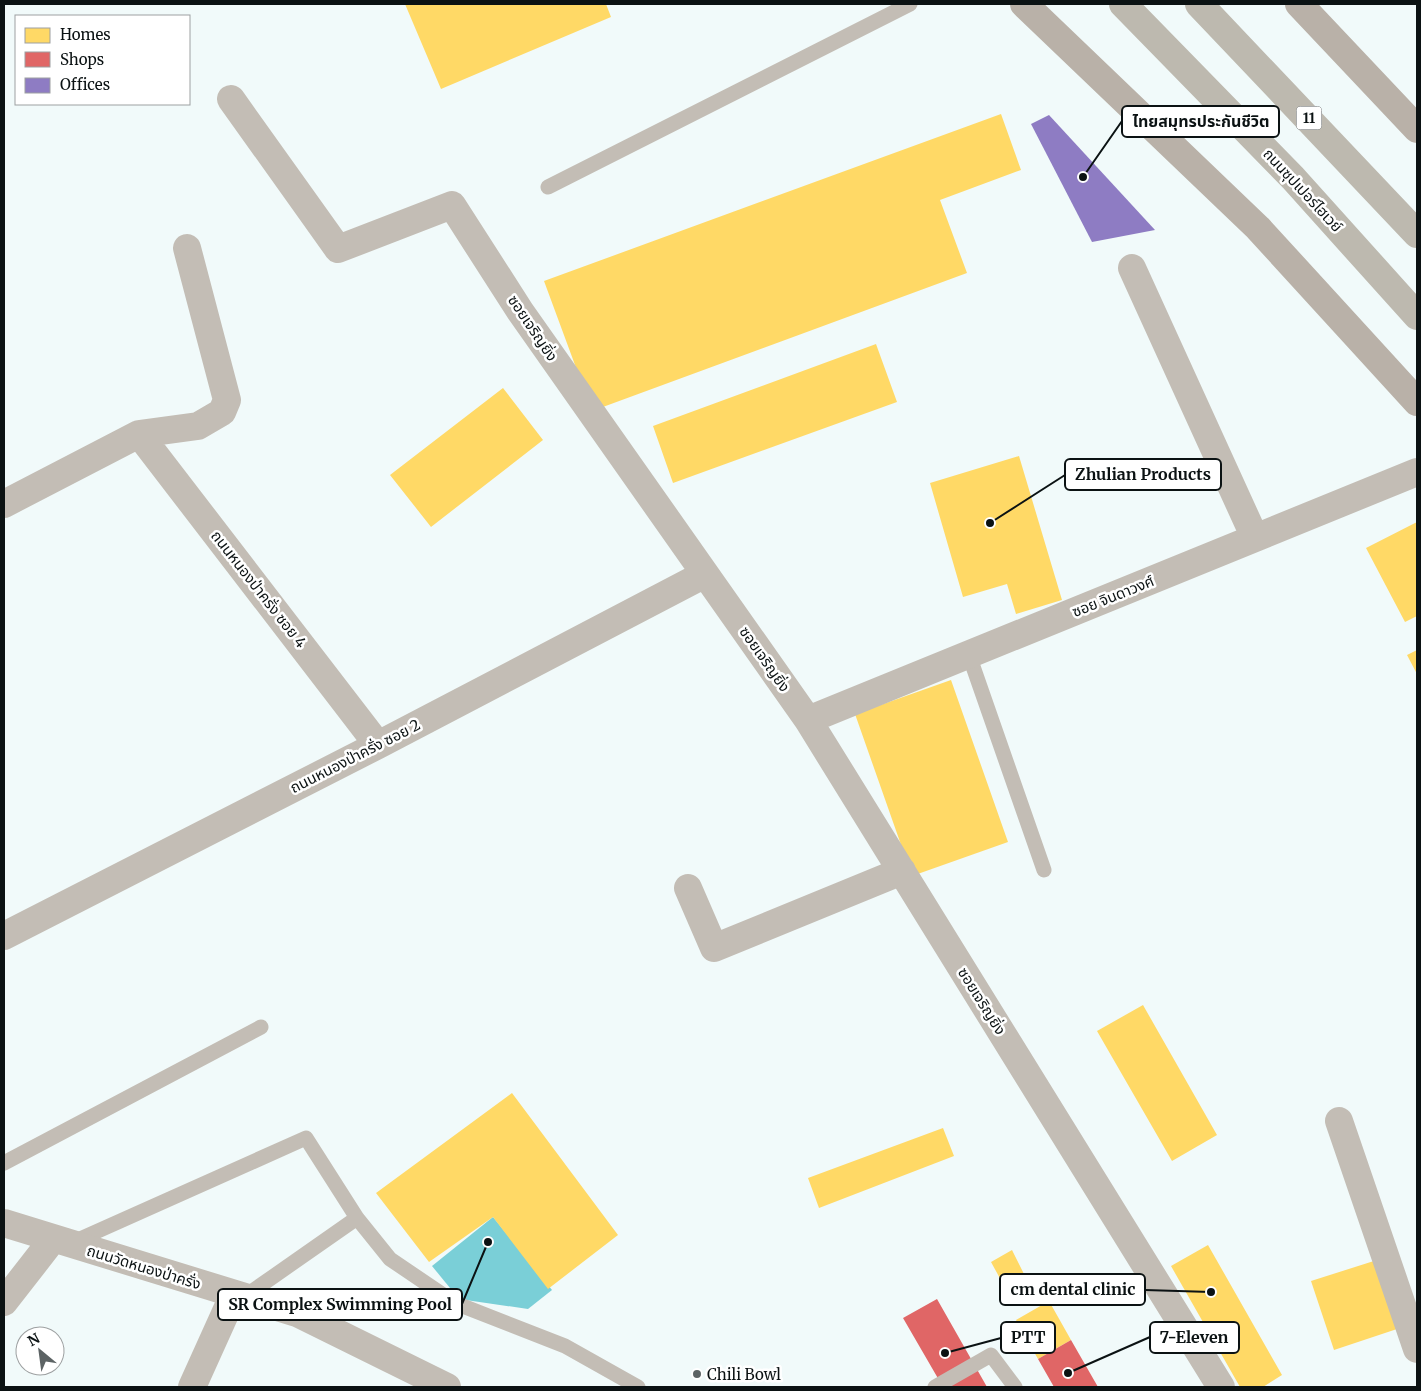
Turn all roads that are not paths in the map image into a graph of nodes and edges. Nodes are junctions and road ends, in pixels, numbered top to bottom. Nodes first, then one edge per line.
1 (910, 4) edge
2 (1024, 4) edge
3 (1123, 4) edge
4 (1199, 4) edge
5 (1299, 4) edge
6 (231, 99) dead end
7 (1417, 129) edge
8 (548, 187) dead end
9 (1417, 234) edge
10 (187, 248) dead end
11 (1132, 268) dead end
12 (1417, 316) edge
13 (1417, 402) edge
14 (139, 434) junction
15 (1417, 472) edge
16 (4, 504) edge
17 (1255, 538) junction
18 (705, 574) junction
19 (969, 655) junction
20 (808, 720) junction
21 (378, 745) junction
22 (1044, 870) dead end
23 (902, 871) junction
24 (688, 888) dead end
25 (4, 936) edge
26 (262, 1028) dead end
27 (1339, 1121) dead end
28 (4, 1163) edge
29 (357, 1218) junction
30 (4, 1223) edge
31 (60, 1242) junction
32 (239, 1296) junction
33 (4, 1302) edge
34 (1417, 1349) edge
35 (192, 1387) edge
36 (447, 1387) edge
37 (638, 1387) edge
38 (934, 1387) edge
39 (1015, 1387) edge
40 (1221, 1387) edge

1 - 8 lane
2 - 13 main road
3 - 12 highway, ถนนซุปเปอร์ไฮเวย์
4 - 9 highway, 11
5 - 7 main road
6 - 18 street, ซอยเจริญยิ่ง
10 - 14 street
11 - 17 street
14 - 16 street
14 - 21 street, ถนนหนองป่าครั่ง ซอย 4
15 - 17 street, ซอย จินดาวงศ์
17 - 19 street, ซอย จินดาวงศ์
18 - 20 street, ซอยเจริญยิ่ง
18 - 21 street, ถนนหนองป่าครั่ง ซอย 2
19 - 20 street, ซอย จินดาวงศ์
19 - 22 lane
20 - 23 street, ซอยเจริญยิ่ง
21 - 25 street, ถนนหนองป่าครั่ง ซอย 2
23 - 24 street
23 - 40 street, ซอยเจริญยิ่ง
26 - 28 lane
27 - 34 street
29 - 31 lane
29 - 32 lane
29 - 37 lane
30 - 31 street, ถนนวัดหนองป่าครั่ง
31 - 32 street, ถนนวัดหนองป่าครั่ง
31 - 33 street
32 - 35 street
32 - 36 street, ถนนวัดหนองป่าครั่ง
38 - 39 lane

